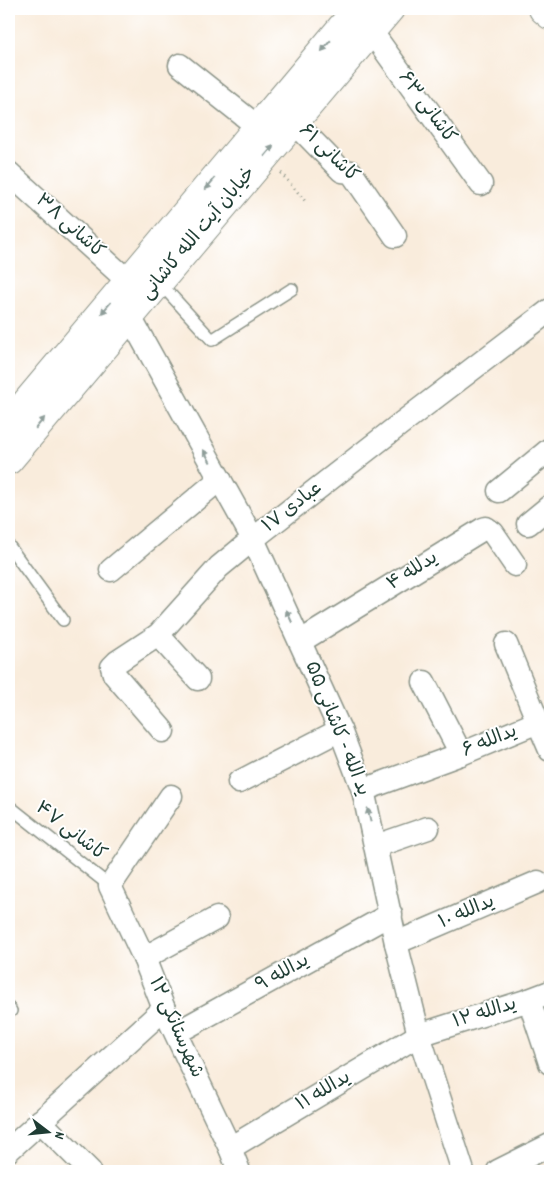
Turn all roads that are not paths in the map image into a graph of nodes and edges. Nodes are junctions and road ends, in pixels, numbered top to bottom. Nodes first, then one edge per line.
1 (390, 9) edge
2 (543, 9) edge
3 (550, 15) edge
4 (364, 20) edge
5 (180, 65) dead end
6 (294, 122) junction
7 (258, 127) junction
8 (9, 172) edge
9 (481, 184) dead end
10 (395, 236) dead end
11 (128, 281) junction
12 (159, 282) junction
13 (292, 289) dead end
14 (550, 310) edge
15 (130, 317) junction
16 (9, 423) edge
17 (550, 449) edge
18 (9, 460) edge
19 (220, 479) junction
20 (499, 490) dead end
21 (550, 506) edge
22 (528, 524) dead end
23 (254, 539) junction
24 (9, 546) edge
25 (515, 565) dead end
26 (110, 570) dead end
27 (63, 620) dead end
28 (158, 635) junction
29 (301, 641) junction
30 (506, 644) dead end
31 (198, 679) dead end
32 (424, 682) dead end
33 (538, 722) junction
34 (340, 730) junction
35 (163, 731) dead end
36 (550, 750) edge
37 (461, 754) junction
38 (239, 782) dead end
39 (363, 790) junction
40 (171, 796) dead end
41 (9, 806) edge
42 (428, 828) dead end
43 (376, 846) junction
44 (538, 882) dead end
45 (110, 886) junction
46 (391, 914) junction
47 (217, 918) dead end
48 (396, 943) junction
49 (144, 958) junction
50 (550, 992) edge
51 (530, 1000) junction
52 (164, 1009) junction
53 (176, 1033) junction
54 (418, 1035) junction
55 (550, 1063) edge
56 (40, 1121) junction
57 (550, 1145) edge
58 (230, 1148) junction
59 (9, 1150) edge
60 (90, 1171) edge
61 (239, 1171) edge
62 (463, 1171) edge
63 (498, 1171) edge

1 - 4 main road, خیابان آیت الله کاشانی
2 - 3 main road
4 - 6 main road, خیابان آیت الله کاشانی
4 -> 7 main road, خیابان آیت الله کاشانی
4 - 9 street, کاشانی ۶۳
5 - 7 street
6 - 10 street, کاشانی ۶۱
12 -> 6 main road, خیابان آیت الله کاشانی
7 -> 11 main road, خیابان آیت الله کاشانی
8 - 11 street, کاشانی ۳۸
11 -> 16 main road, خیابان آیت الله کاشانی
12 - 13 lane
12 - 15 main road, خیابان آیت الله کاشانی
14 - 23 street, عبادی ۱۷
18 -> 15 main road, خیابان آیت الله کاشانی
19 -> 15 street, ید الله - کاشانی ۵۵
17 - 20 street
19 - 23 street, ید الله - کاشانی ۵۵
19 - 26 street
21 - 22 street
23 - 28 street, عبادی ۱۷
29 -> 23 street, ید الله - کاشانی ۵۵
24 - 27 lane
25 - 29 street, یدلله ۴
28 - 31 street
28 - 35 street, عبادی ۱۷
29 - 34 street, ید الله - کاشانی ۵۵
30 - 33 street, یدالله ۶
32 - 37 street
33 - 36 street
33 - 37 street, یدالله ۶
34 - 38 street
34 - 39 street, ید الله - کاشانی ۵۵
37 - 39 street, یدالله ۶
43 -> 39 street, ید الله - کاشانی ۵۵
40 - 45 street
41 - 45 lane, کاشانی ۴۷
42 - 43 street
43 - 46 street, ید الله - کاشانی ۵۵
44 - 48 street, یدالله ۱۰
45 - 49 street, شهرستانکی ۱۲
46 - 48 street, ید الله - کاشانی ۵۵
46 - 53 street, یدالله ۹
47 - 49 street
48 - 54 street, ید الله - کاشانی ۵۵
49 - 52 street, شهرستانکی ۱۲
50 - 51 street, یدالله ۱۲
51 - 54 street, یدالله ۱۲
51 - 55 street
52 - 53 street, شهرستانکی ۱۲
52 - 56 street
53 - 58 street, شهرستانکی ۱۲
54 - 58 street, یدالله ۱۱
54 - 62 street, ید الله - کاشانی ۵۵
56 - 59 street
56 - 60 street
57 - 63 street
58 - 61 street, شهرستانکی ۱۲

